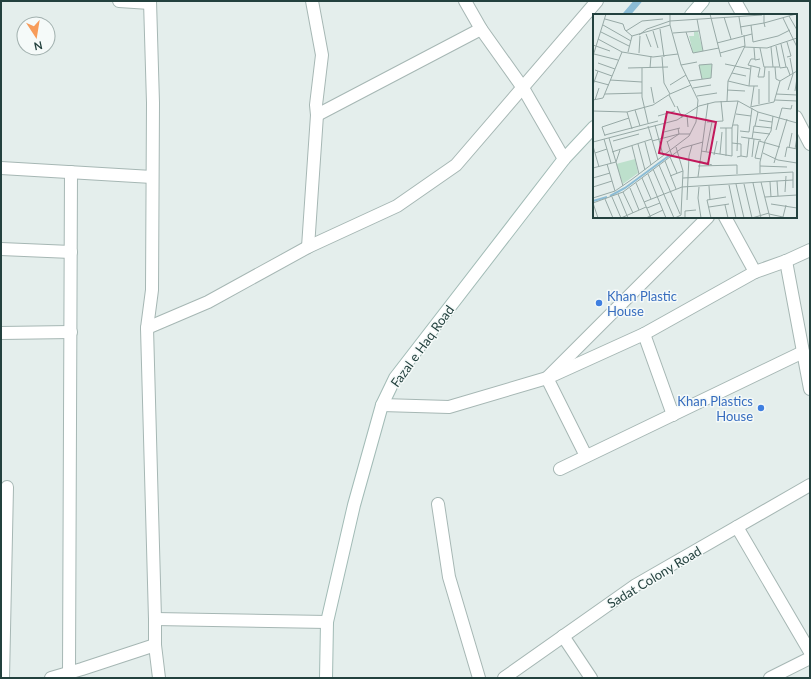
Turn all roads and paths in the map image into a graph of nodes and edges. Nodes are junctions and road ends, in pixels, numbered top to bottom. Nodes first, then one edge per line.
1 (118, 1) edge
2 (312, 1) edge
3 (465, 1) edge
4 (703, 1) edge
5 (735, 1) edge
6 (150, 2) edge
7 (596, 8) edge
8 (692, 14) edge
9 (742, 14) edge
10 (481, 29) junction
11 (523, 88) junction
12 (316, 115) junction
13 (797, 119) edge
14 (593, 127) edge
15 (810, 144) edge
16 (564, 159) junction
17 (1, 168) edge
18 (71, 172) junction
19 (152, 177) junction
20 (707, 218) edge
21 (725, 218) edge
22 (308, 247) junction
23 (1, 249) edge
24 (810, 250) edge
25 (71, 252) junction
26 (786, 262) junction
27 (755, 272) junction
28 (147, 328) junction
29 (71, 332) junction
30 (1, 333) edge
31 (644, 334) junction
32 (803, 352) junction
33 (547, 378) junction
34 (810, 389) edge
35 (382, 405) junction
36 (673, 415) junction
37 (586, 456) junction
38 (560, 468) dead end
39 (810, 485) edge
40 (7, 487) dead end
41 (438, 504) dead end
42 (737, 527) junction
43 (156, 619) junction
44 (328, 622) junction
45 (563, 636) junction
46 (155, 645) junction
47 (810, 652) edge
48 (810, 658) edge
49 (69, 673) junction
50 (83, 674) edge
51 (3, 678) edge
52 (51, 678) edge
53 (159, 678) edge
54 (326, 678) edge
55 (479, 678) edge
56 (504, 678) edge
57 (591, 678) edge
58 (770, 678) edge

1 - 6 street
2 - 12 street
3 - 10 street
4 - 8 street
5 - 9 street
6 - 19 street
7 - 11 street
10 - 11 street
10 - 12 street
11 - 16 street
11 - 22 street
12 - 22 street
13 - 15 street
14 - 16 street, Fazal e Haq Road
16 - 35 street, Fazal e Haq Road
17 - 18 street
18 - 19 street
18 - 25 street
19 - 28 street
20 - 33 street
21 - 27 street
22 - 28 street
23 - 25 street
24 - 26 street
25 - 29 street
26 - 27 street
26 - 32 street
27 - 31 street
28 - 43 street
29 - 30 street
29 - 49 street
31 - 33 street
31 - 36 street
32 - 34 street
32 - 36 street
33 - 35 street
33 - 37 street
35 - 44 street, Fazal e Haq Road
36 - 37 street
37 - 38 street
39 - 42 street, Sadat Colony Road
40 - 51 street
41 - 55 street
42 - 45 street, Sadat Colony Road
42 - 47 street
43 - 44 street
43 - 46 street
44 - 54 street, Fazal e Haq Road
45 - 56 street, Sadat Colony Road
45 - 57 street
46 - 50 street
46 - 53 street
48 - 58 street
49 - 50 street
49 - 52 street

